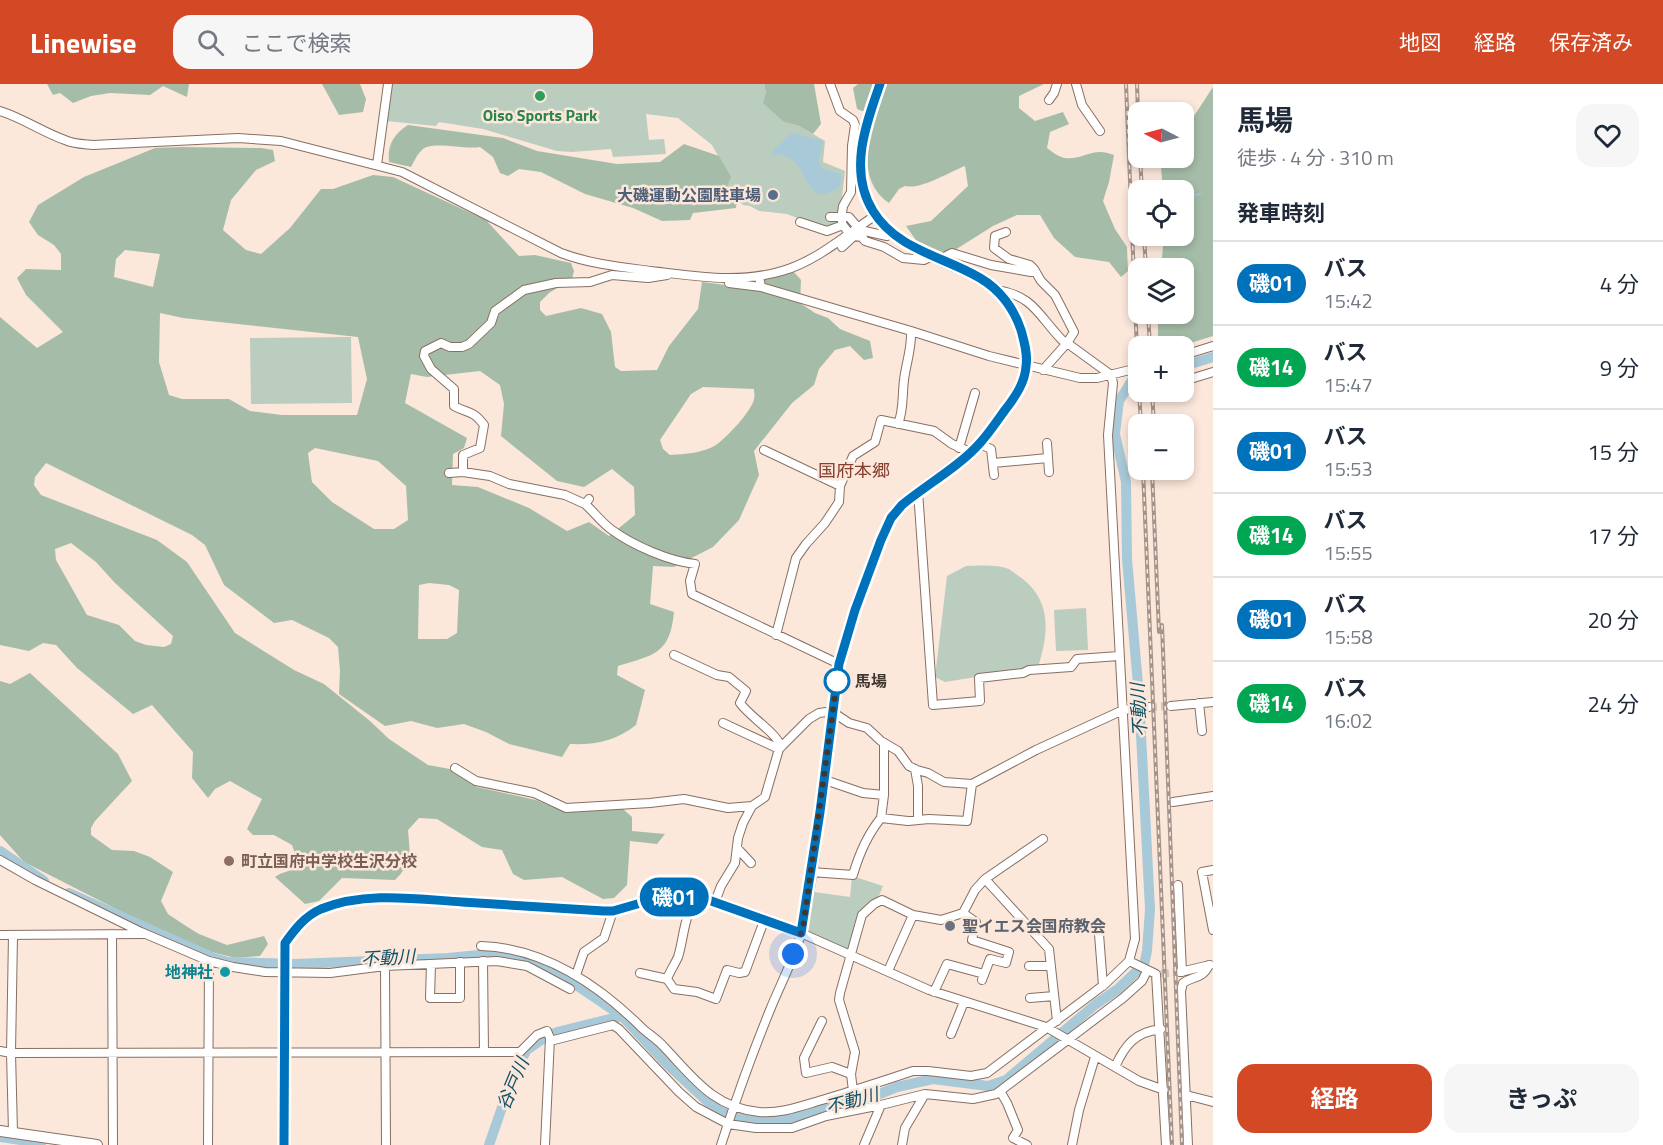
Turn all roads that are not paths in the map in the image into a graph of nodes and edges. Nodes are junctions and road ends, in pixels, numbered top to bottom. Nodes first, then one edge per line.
1 (388, 84) edge
2 (830, 84) edge
3 (1057, 84) edge
4 (1076, 84) edge
5 (1049, 100) dead end
6 (0, 111) edge
7 (869, 115) tunnel mouth
8 (1100, 131) dead end
9 (377, 165) junction
10 (876, 215) junction
11 (830, 217) dead end
12 (842, 221) junction
13 (800, 222) dead end
14 (858, 227) junction
15 (1006, 232) dead end
16 (849, 233) junction
17 (887, 236) dead end
18 (842, 247) dead end
19 (932, 256) junction
20 (944, 262) junction
21 (676, 274) junction
22 (1037, 275) junction
23 (759, 276) junction
24 (715, 279) junction
25 (761, 287) junction
26 (996, 290) junction
27 (911, 331) junction
28 (1067, 343) junction
29 (1213, 346) edge
30 (1194, 352) edge
31 (1026, 366) junction
32 (1043, 370) junction
33 (1128, 371) edge
34 (1213, 372) edge
35 (1111, 375) junction
36 (1194, 378) edge
37 (975, 393) dead end
38 (898, 424) junction
39 (1047, 443) dead end
40 (980, 444) junction
41 (959, 448) junction
42 (764, 450) dead end
43 (970, 452) junction
44 (1048, 458) junction
45 (993, 463) junction
46 (463, 472) junction
47 (1049, 472) dead end
48 (448, 473) dead end
49 (994, 475) dead end
50 (840, 486) junction
51 (918, 491) junction
52 (776, 635) junction
53 (674, 655) dead end
54 (1119, 656) junction
55 (839, 664) junction
56 (1213, 702) edge
57 (1199, 703) junction
58 (1171, 706) tunnel mouth
59 (1149, 707) tunnel mouth
60 (1123, 710) junction
61 (834, 712) junction
62 (723, 723) dead end
63 (1202, 731) dead end
64 (884, 742) junction
65 (780, 748) junction
66 (455, 768) dead end
67 (915, 769) junction
68 (825, 780) junction
69 (972, 784) junction
70 (884, 795) junction
71 (1213, 796) edge
72 (1173, 802) dead end
73 (752, 806) junction
74 (881, 818) junction
75 (918, 820) junction
76 (1043, 839) dead end
77 (737, 848) junction
78 (0, 860) edge
79 (735, 863) junction
80 (1213, 870) edge
81 (811, 872) junction
82 (985, 879) junction
83 (1178, 885) dead end
84 (700, 897) junction
85 (1210, 900) edge
86 (716, 902) junction
87 (613, 911) junction
88 (963, 913) junction
89 (913, 915) junction
90 (764, 921) junction
91 (1098, 921) dead end
92 (1213, 930) edge
93 (801, 933) junction
94 (0, 934) edge
95 (13, 934) junction
96 (112, 934) junction
97 (146, 934) junction
98 (481, 946) dead end
99 (852, 955) junction
100 (483, 961) junction
101 (1129, 961) junction
102 (208, 962) junction
103 (460, 962) junction
104 (431, 964) junction
105 (1211, 965) edge
106 (385, 966) junction
107 (1029, 966) dead end
108 (1051, 966) junction
109 (888, 971) junction
110 (284, 972) junction
111 (640, 973) dead end
112 (1155, 973) junction
113 (576, 975) junction
114 (667, 979) junction
115 (1103, 986) junction
116 (570, 989) dead end
117 (934, 992) junction
118 (1054, 996) junction
119 (1030, 998) dead end
120 (964, 1002) junction
121 (822, 1021) dead end
122 (1057, 1021) junction
123 (1046, 1027) junction
124 (1161, 1029) junction
125 (951, 1034) dead end
126 (549, 1037) junction
127 (1067, 1039) junction
128 (0, 1051) edge
129 (207, 1052) junction
130 (284, 1052) junction
131 (385, 1052) junction
132 (484, 1052) junction
133 (11, 1053) junction
134 (113, 1053) junction
135 (1095, 1057) junction
136 (1115, 1067) junction
137 (851, 1074) junction
138 (1164, 1090) junction
139 (853, 1091) junction
140 (1000, 1091) junction
141 (926, 1094) junction
142 (1186, 1095) junction
143 (1213, 1102) edge
144 (881, 1105) junction
145 (734, 1108) junction
146 (728, 1122) junction
147 (0, 1131) edge
148 (13, 1132) junction
149 (53, 1142) edge
150 (97, 1145) edge
151 (113, 1145) edge
152 (208, 1145) edge
153 (284, 1145) edge
154 (386, 1145) edge
155 (545, 1145) edge
156 (721, 1145) edge
157 (864, 1145) edge
158 (902, 1145) edge
159 (1027, 1145) edge
160 (1072, 1145) edge
161 (1166, 1145) edge
162 (1188, 1145) edge

1 - 9 street
2 - 12 street
3 - 5 street
4 - 8 street
6 - 9 street
7 - 10 street
9 - 21 street
10 - 14 street
10 - 19 street
11 - 12 street
12 - 13 street
12 - 14 street
12 - 16 street
14 - 16 street
14 - 17 street
15 - 22 street
16 - 23 street
18 - 19 street
19 - 20 street
20 - 22 street
20 - 26 street
21 - 24 street
21 - 46 street
22 - 28 street
23 - 24 street
23 - 25 street
24 - 25 street
25 - 27 street
26 - 28 street
26 - 31 street
27 - 31 street
27 - 38 street
28 - 32 street
28 - 35 street
29 - 30 street
31 - 32 street
31 - 40 street
32 - 35 street
33 - 35 street
34 - 36 street
35 - 54 street
37 - 41 street
38 - 41 street
38 - 50 street
39 - 44 street
40 - 43 street
40 - 45 street
41 - 43 street
42 - 50 street
43 - 51 street
44 - 45 street
44 - 47 street
45 - 49 street
46 - 48 street
46 - 52 street
50 - 52 street
51 - 54 street
51 - 55 street
52 - 55 street
53 - 65 street
54 - 60 street
55 - 61 street
56 - 57 street
57 - 58 street
57 - 63 street
59 - 60 street
60 - 69 street
60 - 101 street
61 - 64 street
61 - 65 street
61 - 68 street
62 - 65 street
64 - 67 street
64 - 70 street
65 - 73 street
66 - 73 street
67 - 69 street
67 - 75 street
68 - 70 street
68 - 81 street
69 - 75 street
70 - 74 street
71 - 72 street
73 - 77 street
74 - 75 street
74 - 81 street
76 - 82 street
77 - 79 street
77 - 79 street
78 - 97 street
79 - 86 street
80 - 85 street
81 - 93 street
82 - 88 street
82 - 108 street
83 - 105 street
84 - 86 street
84 - 87 street
84 - 114 street
85 - 92 street
86 - 90 street
87 - 110 street
87 - 113 street
88 - 89 street
88 - 117 street
89 - 99 street
89 - 109 street
90 - 93 street
90 - 114 street
91 - 115 street
93 - 99 street
93 - 145 street
94 - 95 street
95 - 96 street
95 - 133 street
96 - 97 street
96 - 134 street
97 - 102 street
98 - 113 street
99 - 109 street
99 - 137 street
100 - 103 street
100 - 116 street
100 - 132 street
101 - 112 street
101 - 115 street
102 - 110 street
102 - 129 street
103 - 104 street
103 - 104 street
104 - 106 street
105 - 142 street
106 - 110 street
106 - 131 street
107 - 108 street
108 - 118 street
109 - 117 street
110 - 130 street
111 - 114 street
112 - 124 street
112 - 127 street
113 - 145 street
115 - 122 street
117 - 120 street
118 - 119 street
118 - 122 street
120 - 123 street
120 - 125 street
121 - 137 street
122 - 123 street
123 - 127 street
123 - 139 street
124 - 136 street
124 - 138 street
126 - 132 street
126 - 146 street
126 - 155 street
127 - 135 street
127 - 140 street
128 - 133 street
129 - 130 street
129 - 134 street
129 - 152 street
130 - 131 street
130 - 153 street
131 - 132 street
131 - 154 street
133 - 134 street
133 - 148 street
134 - 151 street
135 - 136 street
135 - 160 street
136 - 138 street
137 - 139 street
138 - 161 street
139 - 145 street
140 - 141 street
140 - 159 street
141 - 144 street
141 - 158 street
142 - 143 street
142 - 162 street
144 - 146 street
144 - 157 street
145 - 146 street
146 - 156 street
147 - 148 main road
148 - 149 main road
149 - 150 main road

